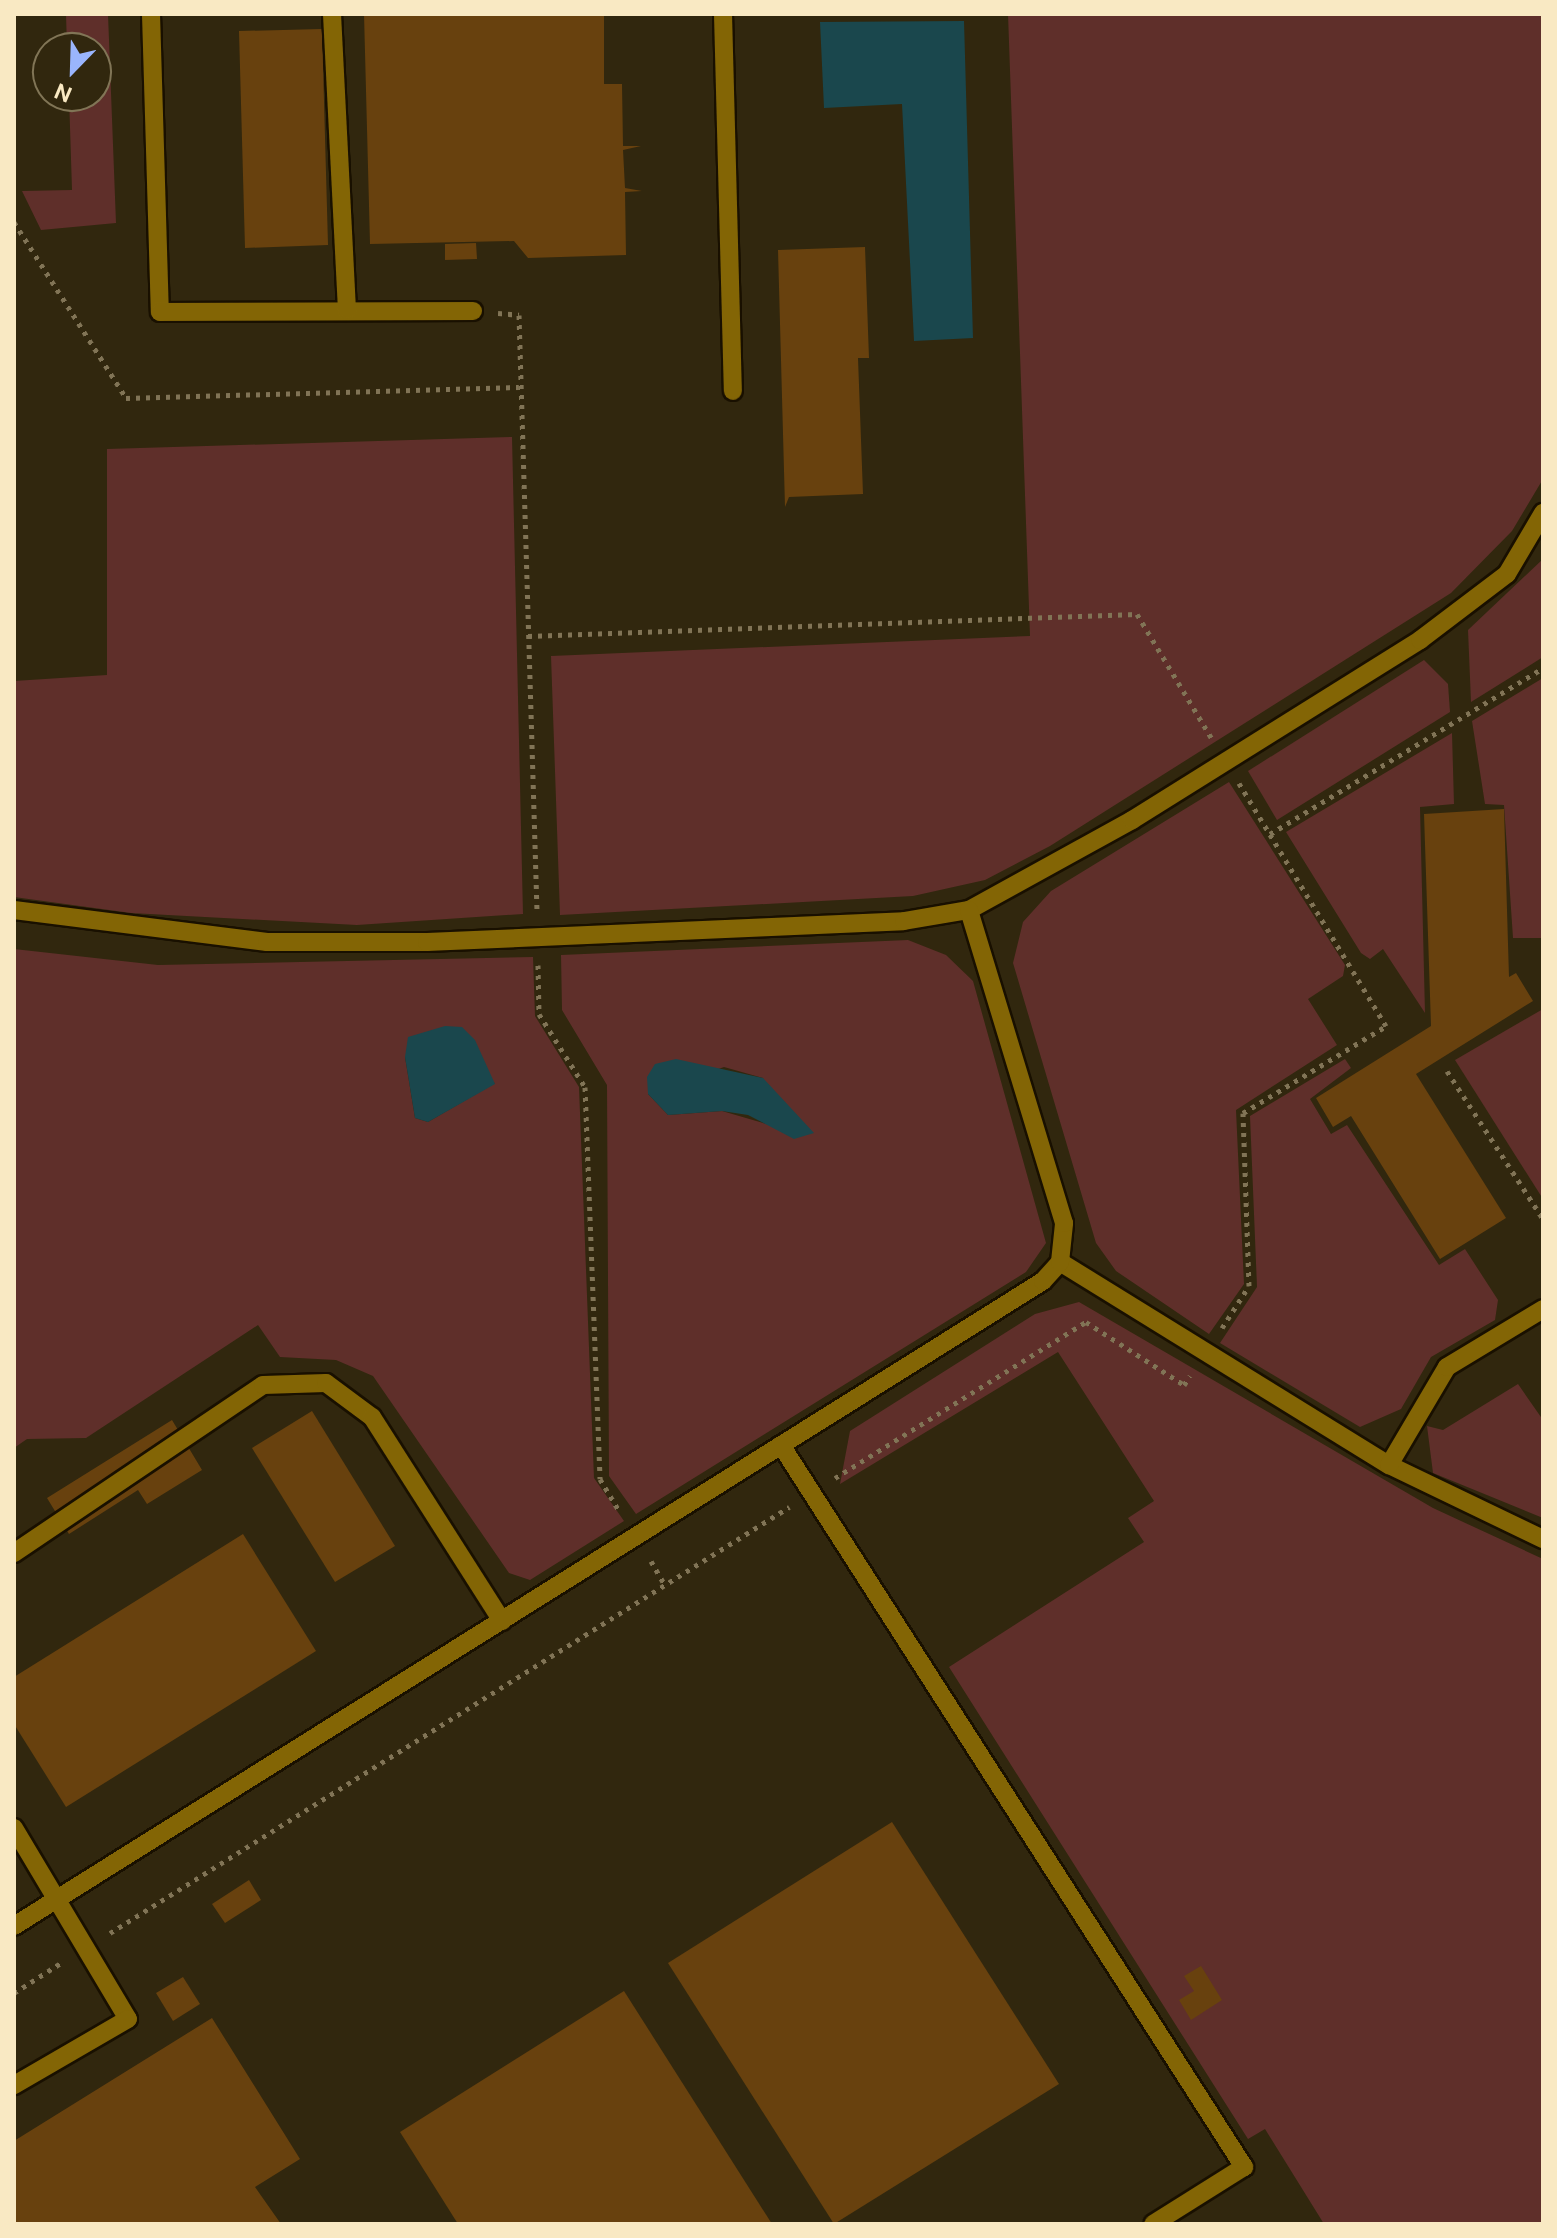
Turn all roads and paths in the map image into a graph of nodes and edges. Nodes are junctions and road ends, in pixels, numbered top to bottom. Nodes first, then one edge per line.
1 (151, 14) edge
2 (332, 14) edge
3 (723, 14) edge
4 (14, 222) edge
5 (347, 310) junction
6 (473, 311) dead end
7 (519, 387) dead end
8 (733, 391) dead end
9 (1543, 513) edge
10 (528, 636) dead end
11 (1543, 668) edge
12 (1227, 762) junction
13 (1270, 834) junction
14 (14, 910) edge
15 (969, 910) junction
16 (1447, 1071) dead end
17 (1543, 1219) edge
18 (1060, 1262) junction
19 (1543, 1309) edge
20 (1206, 1352) junction
21 (781, 1445) junction
22 (1389, 1465) junction
23 (812, 1493) junction
24 (1543, 1539) edge
25 (14, 1553) edge
26 (502, 1621) junction
27 (14, 1828) edge
28 (58, 1899) junction
29 (14, 1926) edge
30 (86, 1947) junction
31 (14, 1993) edge
32 (14, 2085) edge
33 (1153, 2224) edge

1 - 5 lane
2 - 5 lane
3 - 8 lane
4 - 7 path
5 - 6 lane
9 - 12 lane
10 - 12 path
11 - 13 path
12 - 13 path
12 - 15 lane
13 - 20 path
14 - 15 lane
15 - 18 lane
16 - 17 path
18 - 20 lane
18 - 21 lane
19 - 22 lane
20 - 22 lane
20 - 23 path
21 - 23 lane
21 - 26 lane
22 - 24 lane
23 - 30 path
23 - 33 lane
25 - 26 lane
26 - 28 lane
27 - 28 lane
28 - 29 lane
28 - 30 lane
30 - 31 path
30 - 32 lane

